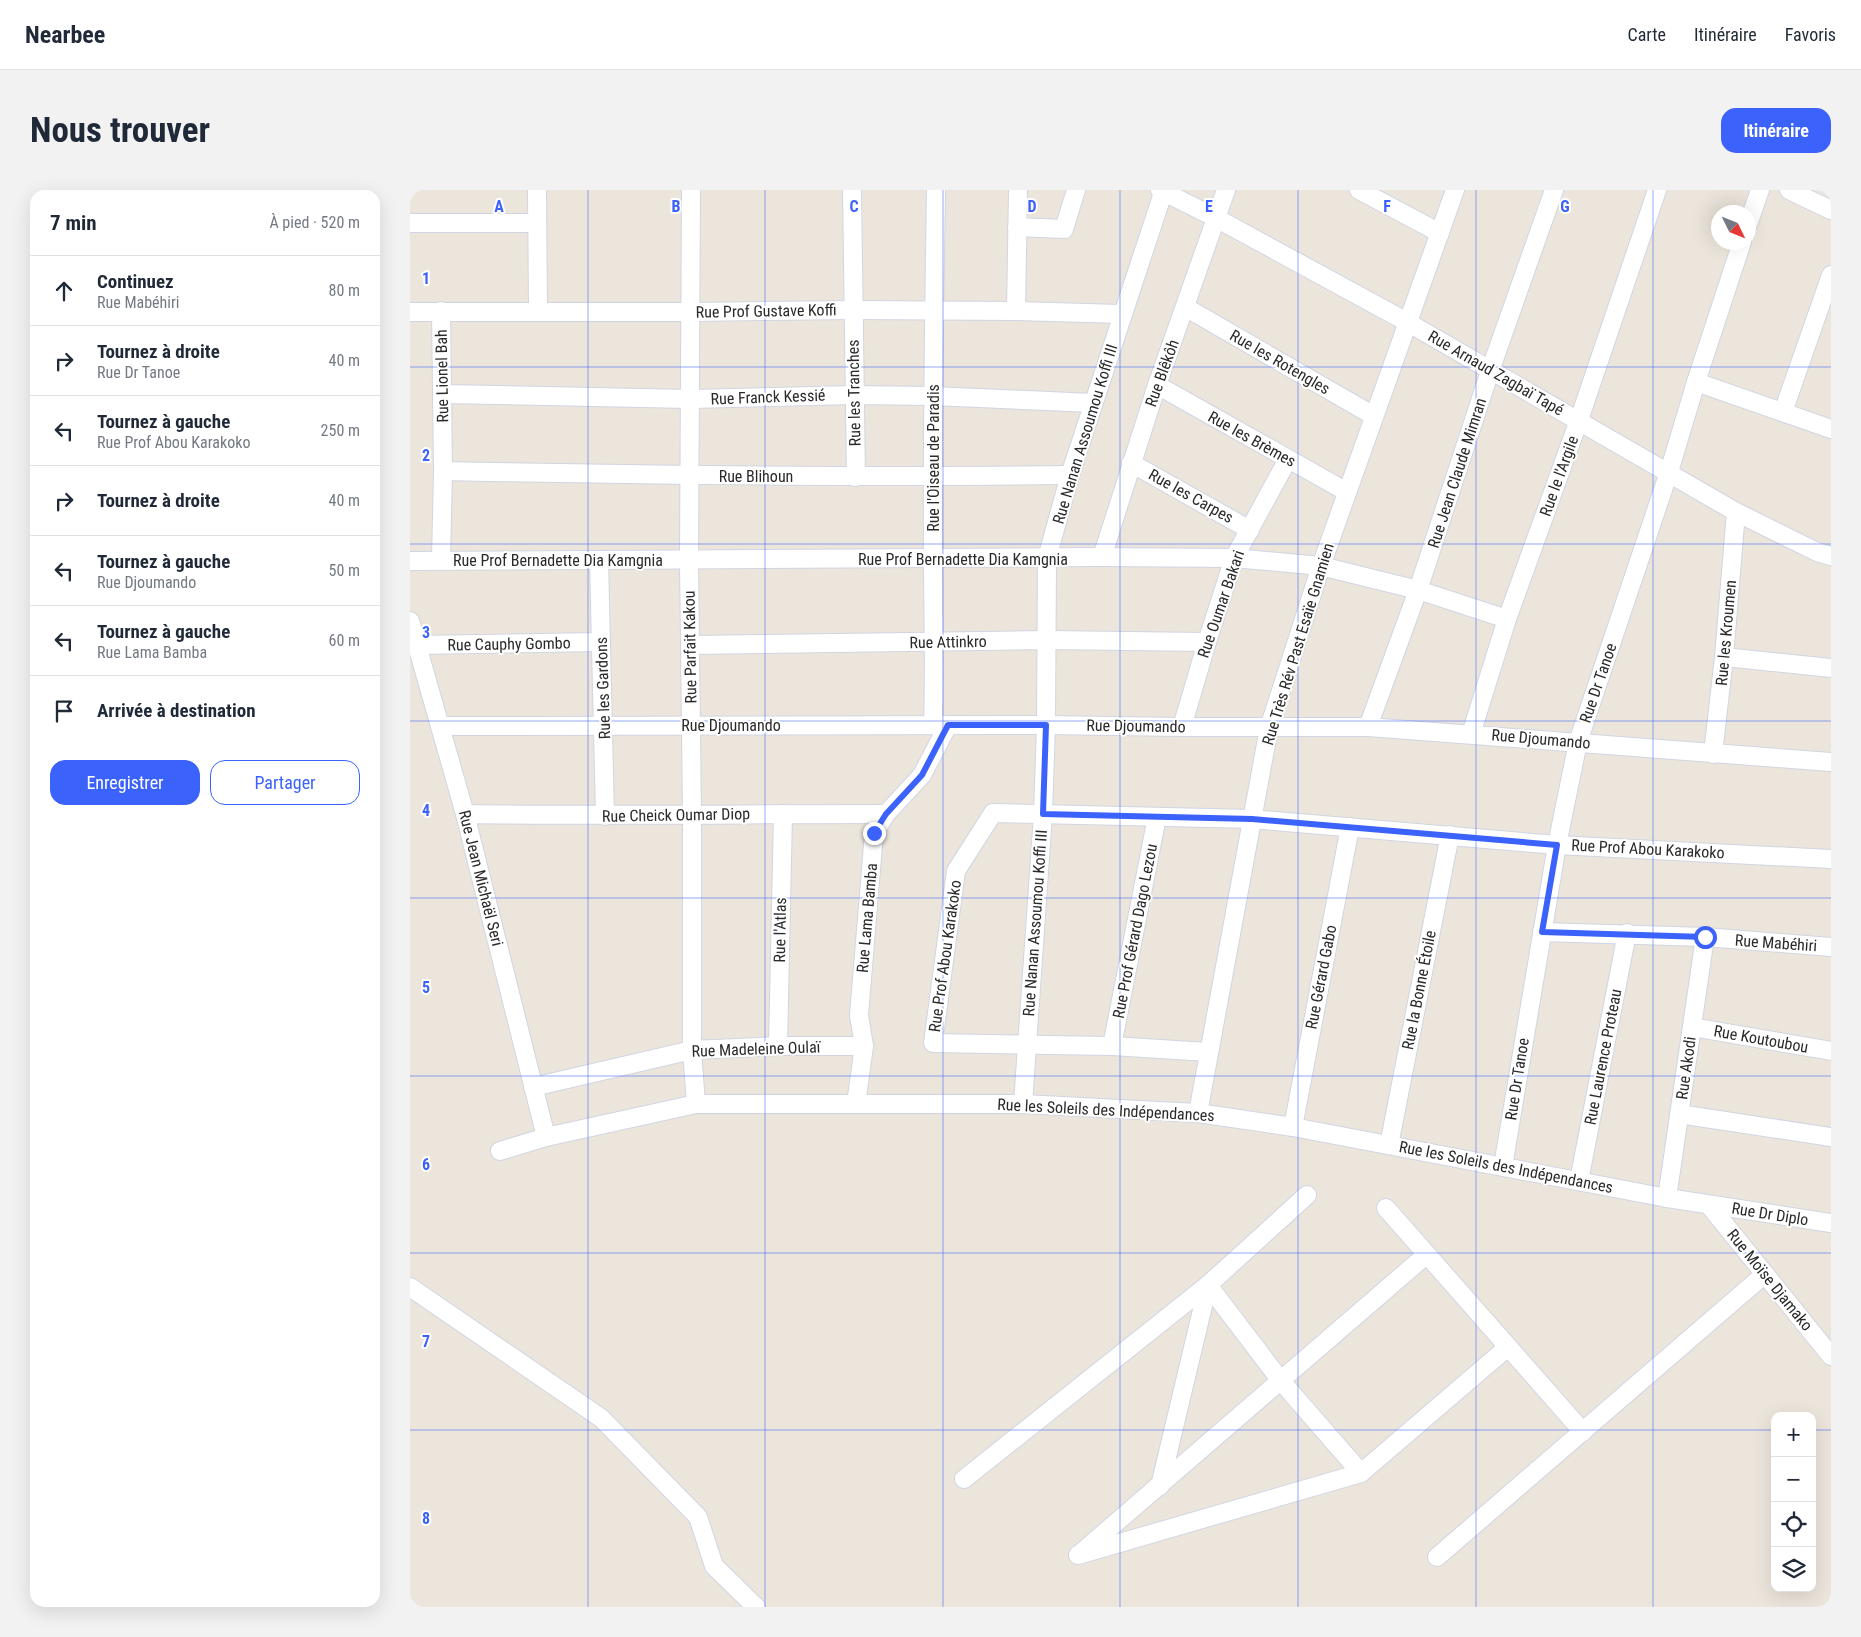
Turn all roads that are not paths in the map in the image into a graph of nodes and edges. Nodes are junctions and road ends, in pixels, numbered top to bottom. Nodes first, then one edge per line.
1 (537, 190) edge
2 (691, 190) edge
3 (852, 190) edge
4 (936, 190) edge
5 (1018, 190) edge
6 (1076, 190) edge
7 (1226, 190) edge
8 (1360, 190) edge
9 (1455, 190) edge
10 (1554, 190) edge
11 (1656, 190) edge
12 (1760, 190) edge
13 (1789, 190) edge
14 (1163, 191) edge
15 (1755, 205) edge
16 (1831, 210) edge
17 (1216, 218) junction
18 (410, 223) edge
19 (537, 223) junction
20 (1017, 228) junction
21 (1440, 233) junction
22 (1739, 250) edge
23 (1831, 276) edge
24 (1185, 307) junction
25 (853, 310) junction
26 (1016, 311) junction
27 (410, 312) edge
28 (441, 312) junction
29 (538, 312) junction
30 (690, 312) junction
31 (934, 312) junction
32 (1122, 314) junction
33 (1406, 322) junction
34 (1490, 371) junction
35 (1696, 382) junction
36 (1157, 385) junction
37 (442, 394) junction
38 (854, 395) junction
39 (934, 396) junction
40 (690, 399) junction
41 (1093, 403) junction
42 (1783, 412) junction
43 (1374, 416) junction
44 (1579, 420) junction
45 (1831, 429) edge
46 (1288, 459) junction
47 (1131, 463) junction
48 (443, 471) junction
49 (1669, 472) junction
50 (1070, 475) junction
51 (690, 476) junction
52 (856, 477) junction
53 (933, 477) junction
54 (1347, 492) junction
55 (1736, 512) junction
56 (1250, 530) junction
57 (1831, 556) edge
58 (1102, 557) junction
59 (1047, 558) junction
60 (1234, 558) junction
61 (933, 559) junction
62 (441, 560) junction
63 (599, 560) junction
64 (689, 560) junction
65 (410, 561) edge
66 (1321, 566) junction
67 (1418, 590) junction
68 (1507, 619) junction
69 (410, 621) edge
70 (1046, 640) junction
71 (601, 642) junction
72 (935, 642) junction
73 (1206, 642) junction
74 (417, 645) junction
75 (690, 645) junction
76 (1724, 657) junction
77 (1831, 668) edge
78 (691, 724) junction
79 (604, 725) junction
80 (941, 725) junction
81 (1046, 725) junction
82 (440, 726) junction
83 (1182, 727) junction
84 (1368, 727) junction
85 (1269, 728) junction
86 (1471, 734) junction
87 (1578, 742) junction
88 (1713, 754) junction
89 (1831, 762) edge
90 (465, 814) junction
91 (692, 814) junction
92 (783, 814) junction
93 (886, 814) junction
94 (1043, 814) junction
95 (605, 816) junction
96 (1157, 817) junction
97 (1252, 819) junction
98 (1350, 827) junction
99 (1450, 835) junction
100 (1557, 845) junction
101 (1831, 859) edge
102 (1542, 932) junction
103 (1627, 933) junction
104 (1705, 937) junction
105 (1831, 947) edge
106 (1692, 1028) junction
107 (1026, 1044) junction
108 (778, 1046) junction
109 (864, 1046) junction
110 (1112, 1046) junction
111 (692, 1050) junction
112 (1831, 1051) edge
113 (1208, 1052) junction
114 (533, 1087) junction
115 (696, 1104) junction
116 (856, 1104) junction
117 (1023, 1104) junction
118 (1198, 1113) junction
119 (1679, 1114) junction
120 (1293, 1127) junction
121 (1831, 1136) edge
122 (546, 1137) junction
123 (1389, 1145) junction
124 (500, 1150) dead end
125 (1503, 1166) junction
126 (1579, 1181) junction
127 (1307, 1195) dead end
128 (1667, 1198) junction
129 (1710, 1205) junction
130 (1386, 1208) dead end
131 (1831, 1223) edge
132 (1426, 1255) junction
133 (1765, 1274) junction
134 (1208, 1285) junction
135 (410, 1287) edge
136 (1508, 1347) junction
137 (1831, 1356) edge
138 (1281, 1381) junction
139 (1583, 1432) junction
140 (1361, 1473) junction
141 (964, 1479) dead end
142 (1160, 1486) junction
143 (1437, 1557) dead end
144 (756, 1607) edge

1 - 19 street
2 - 30 street, Rue Parfait Kakou
3 - 25 street, Rue les Tranches
4 - 31 street, Rue l'Oiseau de Paradis
5 - 20 street
6 - 20 street
7 - 17 street, Rue Blêkôh
8 - 21 street
9 - 21 street, Rue Très Rév Past Esaïe Gnamien
10 - 34 street, Rue Jean Claude Mimran
11 - 44 street, Rue le l'Argile
12 - 15 street
13 - 16 street
14 - 17 street, Rue Arnaud Zagbaï Tapé
14 - 32 street, Rue Nanan Assoumou Koffi III
17 - 24 street, Rue Blêkôh
17 - 33 street, Rue Arnaud Zagbaï Tapé
18 - 19 street
19 - 29 street
20 - 26 street
21 - 33 street, Rue Très Rév Past Esaïe Gnamien
22 - 35 street, Rue Dr Tanoe
23 - 42 street
24 - 36 street, Rue Blêkôh
24 - 43 street, Rue les Rotengles
25 - 30 street, Rue Prof Gustave Koffi
25 - 31 street, Rue Prof Gustave Koffi
25 - 38 street, Rue les Tranches
26 - 31 street, Rue Prof Gustave Koffi
26 - 32 street, Rue Prof Gustave Koffi
27 - 28 street, Rue Prof Gustave Koffi
28 - 29 street, Rue Prof Gustave Koffi
28 - 37 street, Rue Lionel Bah
29 - 30 street, Rue Prof Gustave Koffi
30 - 40 street, Rue Parfait Kakou
31 - 39 street, Rue l'Oiseau de Paradis
32 - 41 street, Rue Nanan Assoumou Koffi III
33 - 34 street, Rue Arnaud Zagbaï Tapé
33 - 43 street, Rue Très Rév Past Esaïe Gnamien
34 - 44 street, Rue Arnaud Zagbaï Tapé
34 - 67 street, Rue Jean Claude Mimran
35 - 42 street
35 - 49 street, Rue Dr Tanoe
36 - 46 street, Rue les Brèmes
36 - 47 street, Rue Blêkôh
37 - 40 street, Rue Franck Kessié
37 - 48 street, Rue Lionel Bah
38 - 39 street, Rue Franck Kessié
38 - 40 street, Rue Franck Kessié
38 - 52 street, Rue les Tranches
39 - 41 street, Rue Franck Kessié
39 - 53 street, Rue l'Oiseau de Paradis
40 - 51 street, Rue Parfait Kakou
41 - 50 street, Rue Nanan Assoumou Koffi III
42 - 45 street
43 - 54 street, Rue Très Rév Past Esaïe Gnamien
44 - 49 street, Rue Arnaud Zagbaï Tapé
44 - 68 street, Rue le l'Argile
46 - 54 street, Rue les Brèmes
46 - 56 street, Rue Oumar Bakari
47 - 56 street, Rue les Carpes
47 - 58 street, Rue Blêkôh
48 - 51 street, Rue Blihoun
48 - 62 street, Rue Lionel Bah
49 - 55 street, Rue Arnaud Zagbaï Tapé
49 - 87 street, Rue Dr Tanoe
50 - 53 street, Rue Blihoun
50 - 59 street, Rue Nanan Assoumou Koffi III
51 - 52 street, Rue Blihoun
51 - 64 street, Rue Parfait Kakou
52 - 53 street, Rue Blihoun
53 - 61 street, Rue l'Oiseau de Paradis
54 - 66 street, Rue Très Rév Past Esaïe Gnamien
55 - 57 street, Rue Arnaud Zagbaï Tapé
55 - 76 street, Rue les Kroumen
56 - 60 street, Rue Oumar Bakari
58 - 59 street, Rue Prof Bernadette Dia Kamgnia
58 - 60 street, Rue Prof Bernadette Dia Kamgnia
59 - 61 street, Rue Prof Bernadette Dia Kamgnia
59 - 70 street, Rue Nanan Assoumou Koffi III
60 - 66 street, Rue Prof Bernadette Dia Kamgnia
60 - 73 street, Rue Oumar Bakari
61 - 64 street, Rue Prof Bernadette Dia Kamgnia
61 - 72 street, Rue l'Oiseau de Paradis
62 - 63 street, Rue Prof Bernadette Dia Kamgnia
62 - 65 street, Rue Prof Bernadette Dia Kamgnia
63 - 64 street, Rue Prof Bernadette Dia Kamgnia
63 - 71 street, Rue les Gardons
64 - 75 street, Rue Parfait Kakou
66 - 67 street, Rue Prof Bernadette Dia Kamgnia
66 - 85 street, Rue Très Rév Past Esaïe Gnamien
67 - 68 street, Rue Prof Bernadette Dia Kamgnia
67 - 84 street, Rue Jean Claude Mimran
68 - 86 street, Rue le l'Argile
69 - 74 street, Rue Jean Michaël Seri
70 - 72 street, Rue Attinkro
70 - 73 street, Rue Attinkro
70 - 81 street, Rue Nanan Assoumou Koffi III
71 - 74 street, Rue Cauphy Gombo
71 - 79 street, Rue les Gardons
72 - 75 street, Rue Attinkro
72 - 80 street, Rue l'Oiseau de Paradis
73 - 83 street, Rue Oumar Bakari
74 - 82 street, Rue Jean Michaël Seri
75 - 78 street, Rue Parfait Kakou
76 - 77 street
76 - 88 street, Rue les Kroumen
78 - 79 street, Rue Djoumando
78 - 80 street, Rue Djoumando
78 - 91 street, Rue Parfait Kakou
79 - 82 street, Rue Djoumando
79 - 95 street, Rue les Gardons
80 - 81 street, Rue Djoumando
80 - 93 street, Rue Lama Bamba
81 - 83 street, Rue Djoumando
81 - 94 street, Rue Nanan Assoumou Koffi III
82 - 90 street, Rue Jean Michaël Seri
83 - 85 street, Rue Djoumando
84 - 85 street, Rue Djoumando
84 - 86 street, Rue Djoumando
85 - 97 street, Rue Très Rév Past Esaïe Gnamien
86 - 87 street, Rue Djoumando
87 - 88 street, Rue Djoumando
87 - 100 street, Rue Dr Tanoe
88 - 89 street, Rue Djoumando
90 - 95 street, Rue Cheick Oumar Diop
90 - 114 street, Rue Jean Michaël Seri
91 - 92 street, Rue Cheick Oumar Diop
91 - 95 street, Rue Cheick Oumar Diop
91 - 111 street, Rue Parfait Kakou
92 - 93 street, Rue Cheick Oumar Diop
92 - 108 street, Rue l'Atlas
93 - 109 street, Rue Lama Bamba
94 - 96 street, Rue Prof Abou Karakoko
94 - 107 street, Rue Nanan Assoumou Koffi III
94 - 107 street, Rue Prof Abou Karakoko
96 - 97 street, Rue Prof Abou Karakoko
96 - 110 street, Rue Prof Gérard Dago Lezou
97 - 98 street, Rue Prof Abou Karakoko
97 - 113 street, Rue Très Rév Past Esaïe Gnamien
98 - 99 street, Rue Prof Abou Karakoko
98 - 120 street, Rue Gérard Gabo
99 - 100 street, Rue Prof Abou Karakoko
99 - 123 street, Rue la Bonne Étoile
100 - 101 street, Rue Prof Abou Karakoko
100 - 102 street, Rue Dr Tanoe
102 - 103 street, Rue Mabéhiri
102 - 125 street, Rue Dr Tanoe
103 - 104 street, Rue Mabéhiri
103 - 126 street, Rue Laurence Proteau
104 - 105 street, Rue Mabéhiri
104 - 106 street, Rue Akodi
106 - 112 street, Rue Koutoubou
106 - 119 street, Rue Akodi
107 - 110 street, Rue Prof Abou Karakoko
107 - 117 street, Rue Nanan Assoumou Koffi III
108 - 109 street, Rue Madeleine Oulaï
108 - 111 street, Rue Madeleine Oulaï
109 - 116 street, Rue Lama Bamba
110 - 113 street, Rue Prof Abou Karakoko
111 - 114 street, Rue Madeleine Oulaï
111 - 115 street, Rue Parfait Kakou
113 - 118 street, Rue Très Rév Past Esaïe Gnamien
114 - 122 street, Rue Jean Michaël Seri
115 - 116 street, Rue les Soleils des Indépendances
115 - 122 street, Rue les Soleils des Indépendances
116 - 117 street, Rue les Soleils des Indépendances
117 - 118 street, Rue les Soleils des Indépendances
118 - 120 street, Rue les Soleils des Indépendances
119 - 121 street
119 - 128 street, Rue Akodi
120 - 123 street, Rue les Soleils des Indépendances
122 - 124 street, Rue les Soleils des Indépendances
123 - 125 street, Rue les Soleils des Indépendances
125 - 126 street, Rue les Soleils des Indépendances
126 - 128 street, Rue les Soleils des Indépendances
127 - 134 street
128 - 129 street, Rue les Soleils des Indépendances
129 - 131 street, Rue Dr Diplo
129 - 133 street, Rue Moïse Djamako
130 - 132 street
132 - 136 street
132 - 138 street
133 - 137 street, Rue Moïse Djamako
133 - 139 street
134 - 138 street
134 - 141 street
134 - 142 street
135 - 144 street
136 - 139 street
136 - 140 street
138 - 140 street
138 - 142 street
139 - 143 street
140 - 142 street

